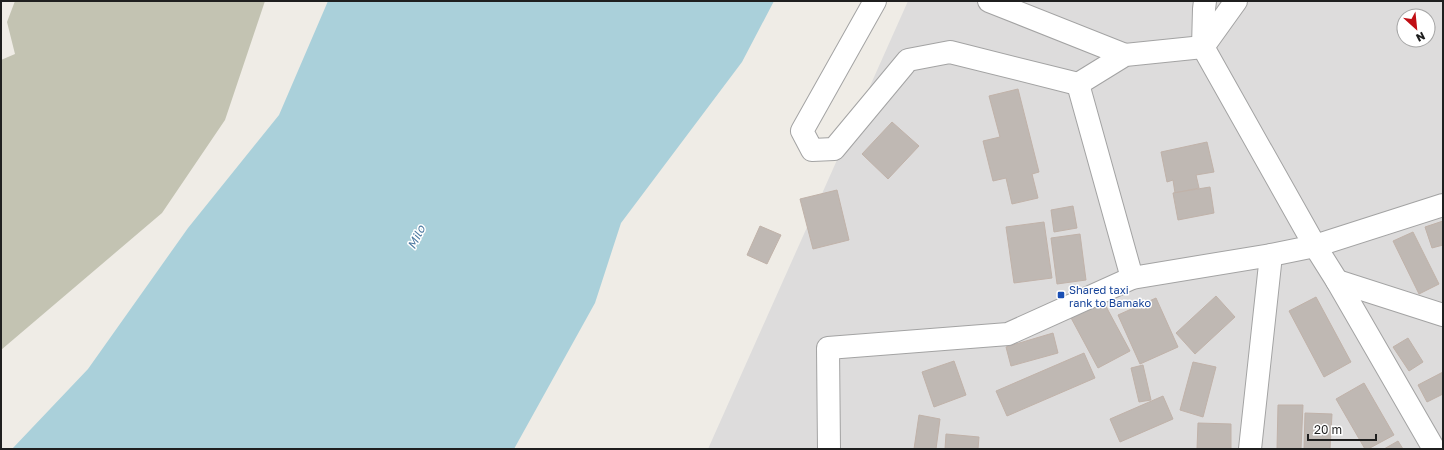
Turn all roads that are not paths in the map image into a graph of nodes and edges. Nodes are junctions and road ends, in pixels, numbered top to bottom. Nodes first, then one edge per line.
1 (875, 1) edge
2 (990, 1) edge
3 (1205, 1) edge
4 (1236, 1) edge
5 (1203, 47) junction
6 (1125, 55) junction
7 (1078, 84) junction
8 (1443, 205) edge
9 (1315, 246) junction
10 (1272, 255) junction
11 (1132, 278) junction
12 (1337, 281) junction
13 (1443, 315) edge
14 (830, 449) edge
15 (1250, 449) edge
16 (1434, 449) edge

1 - 7 street
2 - 6 street
3 - 5 street
4 - 5 street
5 - 6 street
5 - 9 street
6 - 7 street
7 - 11 street
8 - 9 street
9 - 10 street
9 - 12 street
10 - 11 street
10 - 15 street
11 - 14 street
12 - 13 street
12 - 16 street

